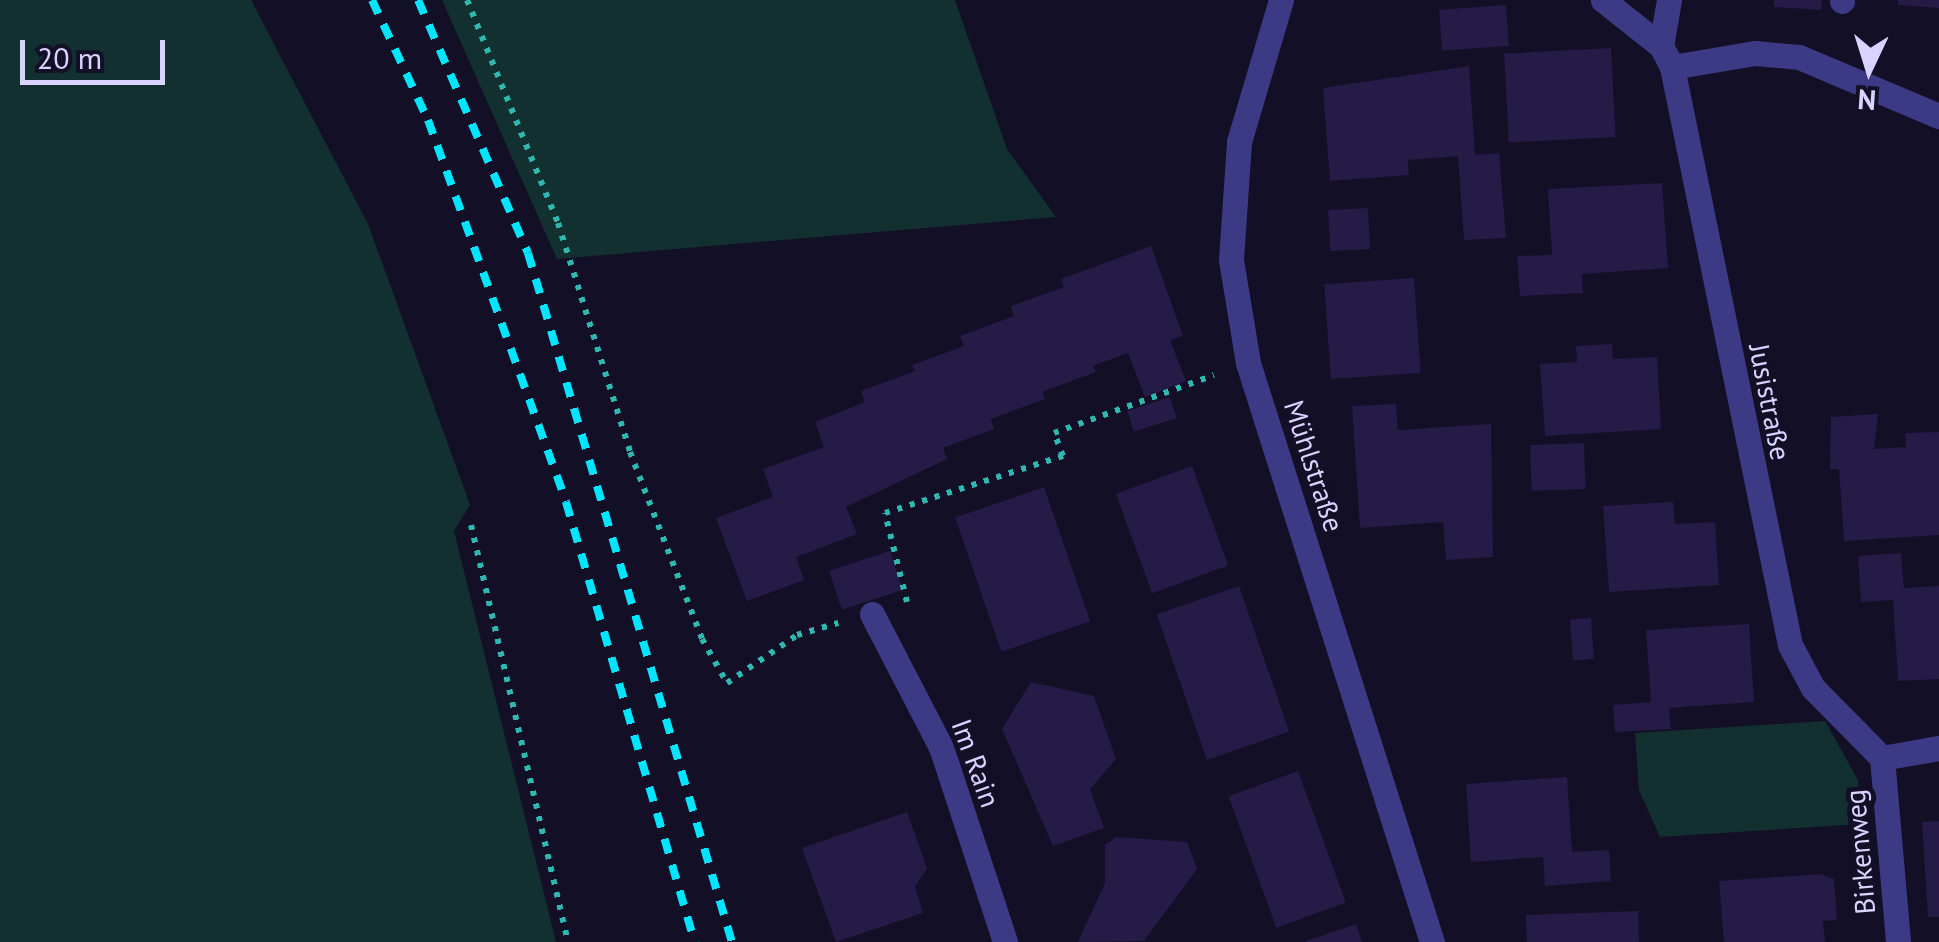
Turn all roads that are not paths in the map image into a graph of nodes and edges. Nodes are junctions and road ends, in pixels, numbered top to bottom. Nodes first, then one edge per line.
1 (1281, 0) edge
2 (1603, 0) edge
3 (1668, 0) edge
4 (1666, 56) junction
5 (1939, 116) edge
6 (872, 614) road end
7 (1939, 748) edge
8 (1882, 758) junction
9 (1005, 942) edge
10 (1432, 942) edge
11 (1898, 942) edge

1 - 10 street, Mühlstraße
2 - 4 street
3 - 4 street
4 - 5 street
4 - 8 street, Jusistraße
6 - 9 street, Im Rain
7 - 8 street
8 - 11 street, Birkenweg

